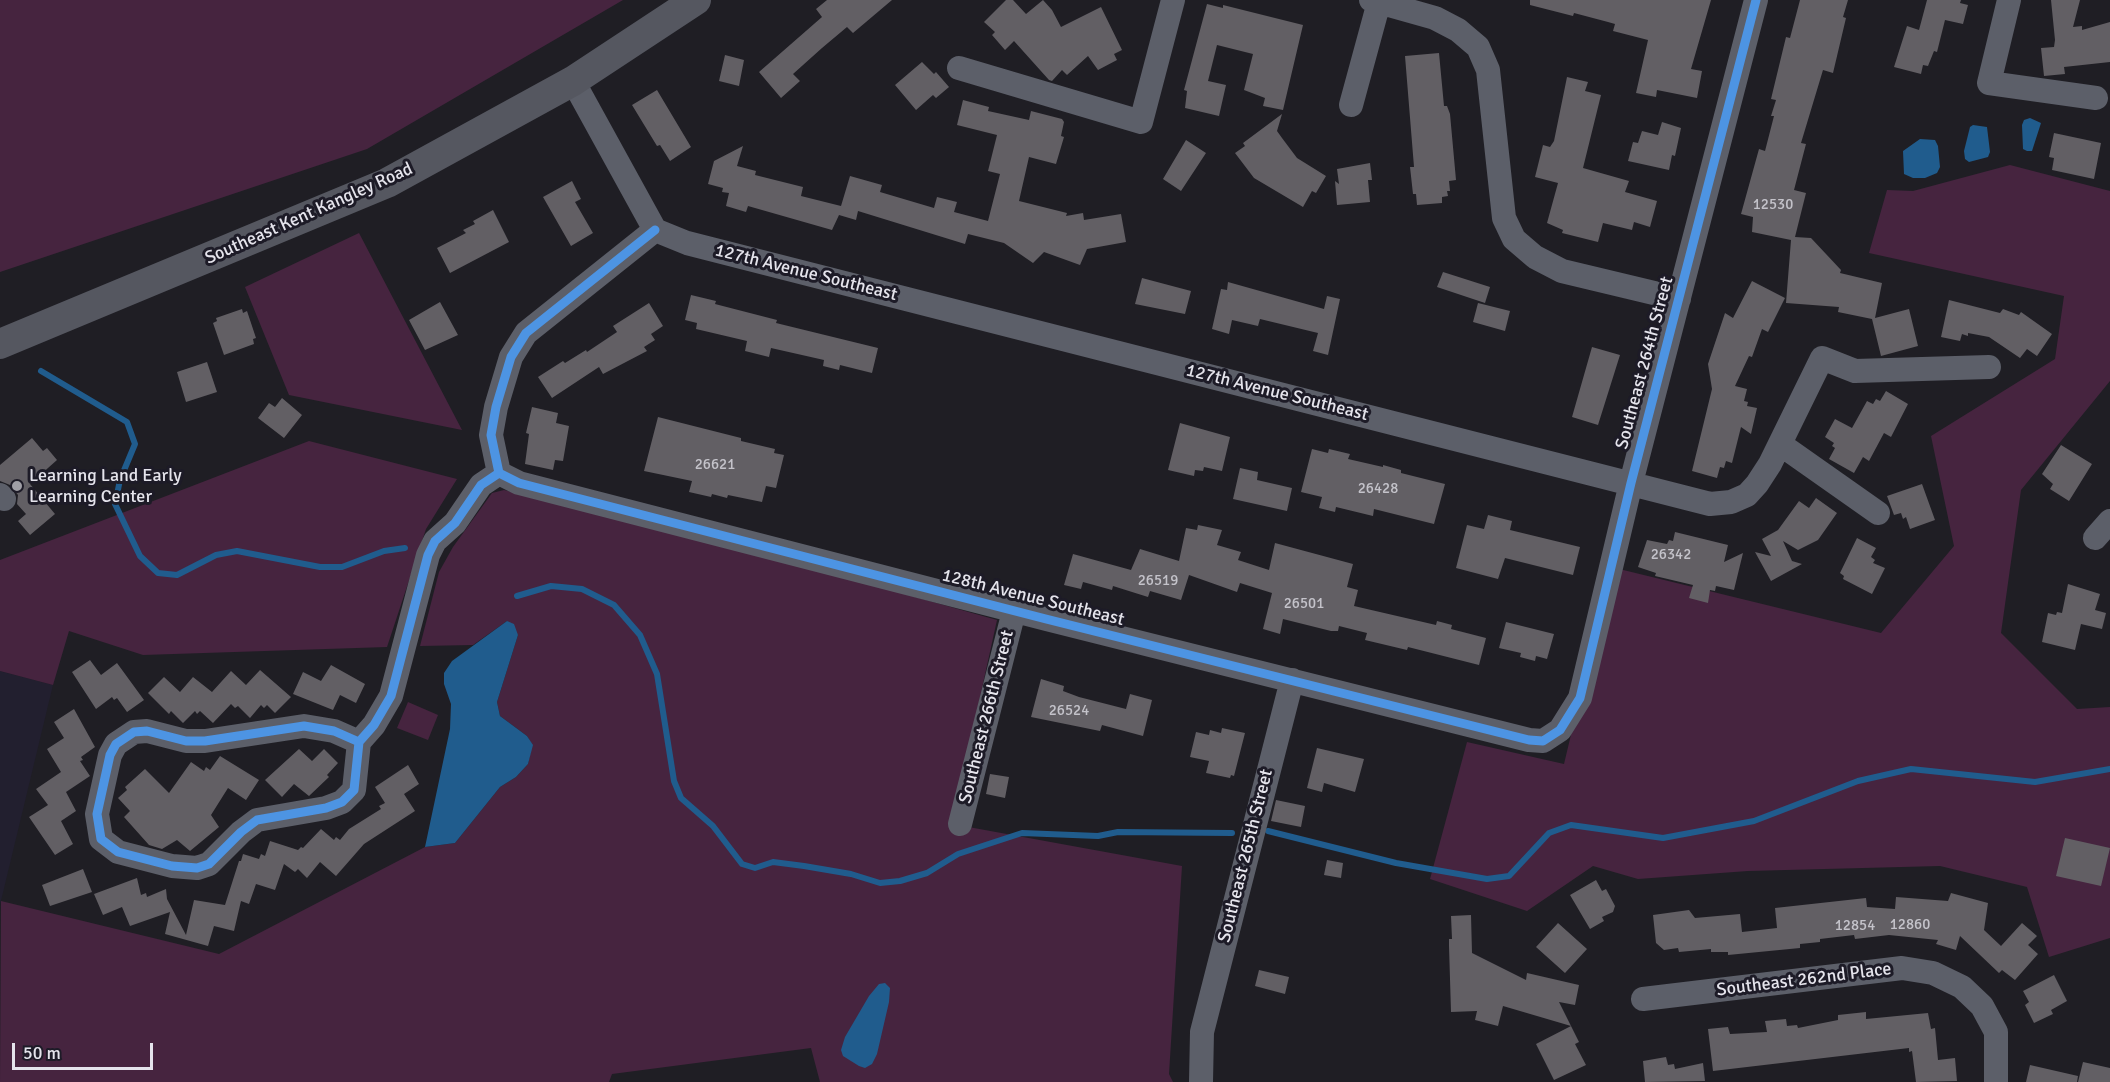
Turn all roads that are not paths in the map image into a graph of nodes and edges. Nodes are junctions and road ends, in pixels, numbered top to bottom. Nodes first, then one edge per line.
1 (696, 0) edge
2 (1173, 0) edge
3 (1756, 0) edge
4 (2009, 0) edge
5 (1375, 1) edge
6 (959, 68) dead end
7 (573, 81) junction
8 (2096, 98) dead end
9 (1351, 105) dead end
10 (655, 230) junction
11 (1679, 299) junction
12 (0, 344) edge
13 (1989, 367) dead end
14 (1780, 444) junction
15 (499, 473) junction
16 (1631, 483) junction
17 (1878, 513) dead end
18 (1014, 611) junction
19 (1292, 680) junction
20 (1560, 730) joint
21 (359, 742) junction
22 (960, 824) dead end
23 (1643, 999) dead end
24 (1201, 1082) edge
25 (1996, 1082) edge

1 - 7 main road, Southeast Kent Kangley Road
2 - 6 street
3 - 11 street, Southeast 264th Street
4 - 8 street
5 - 9 street
5 - 11 street
7 - 10 street
7 - 12 main road, Southeast Kent Kangley Road
10 - 15 street
10 - 16 street, 127th Avenue Southeast
11 - 16 street, Southeast 264th Street
13 - 14 street, 127th Avenue Southeast
14 - 16 street, 127th Avenue Southeast
14 - 17 street
15 - 18 street, 128th Avenue Southeast
15 - 21 street
16 - 20 street, Southeast 264th Street
18 - 19 street, 128th Avenue Southeast
18 - 22 street, Southeast 266th Street
19 - 20 street, 128th Avenue Southeast
19 - 24 street, Southeast 265th Street
21 - 21 street
23 - 25 street, Southeast 262nd Place

